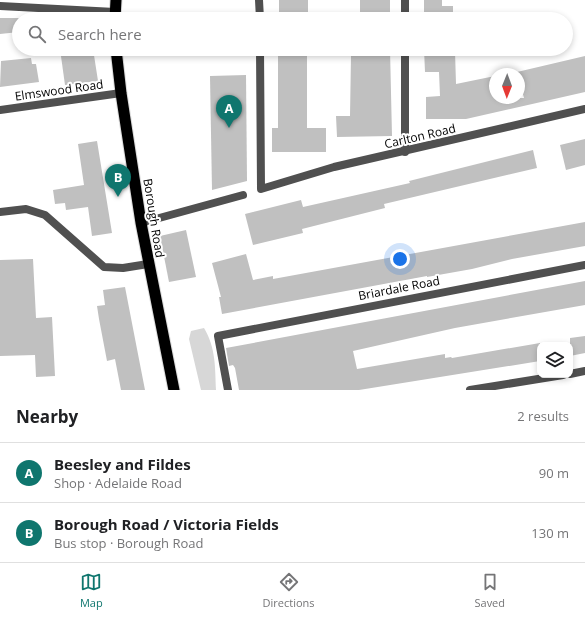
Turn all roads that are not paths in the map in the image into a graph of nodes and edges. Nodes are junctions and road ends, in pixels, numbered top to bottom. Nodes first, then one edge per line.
1 (116, 0) edge
2 (259, 0) edge
3 (405, 0) edge
4 (0, 6) edge
5 (69, 12) edge
6 (115, 12) edge
7 (260, 12) edge
8 (405, 12) edge
9 (117, 56) edge
10 (260, 56) edge
11 (405, 56) edge
12 (120, 93) junction
13 (585, 109) edge
14 (0, 110) edge
15 (405, 152) junction
16 (243, 195) dead end
17 (0, 212) edge
18 (141, 223) junction
19 (148, 264) junction
20 (585, 265) edge
21 (585, 371) edge
22 (573, 373) edge
23 (544, 378) edge
24 (174, 390) edge
25 (228, 390) edge
26 (470, 390) edge

1 - 6 highway
2 - 7 street
3 - 8 street
4 - 5 street
9 - 12 highway, Borough Road
10 - 15 street, Carlton Road
11 - 15 street
12 - 14 street, Elmswood Road
12 - 18 highway, Borough Road
13 - 15 street, Carlton Road
16 - 18 street
17 - 19 street
18 - 19 highway, Borough Road
19 - 24 highway, Borough Road
20 - 25 street, Briardale Road
21 - 22 street
23 - 26 street

